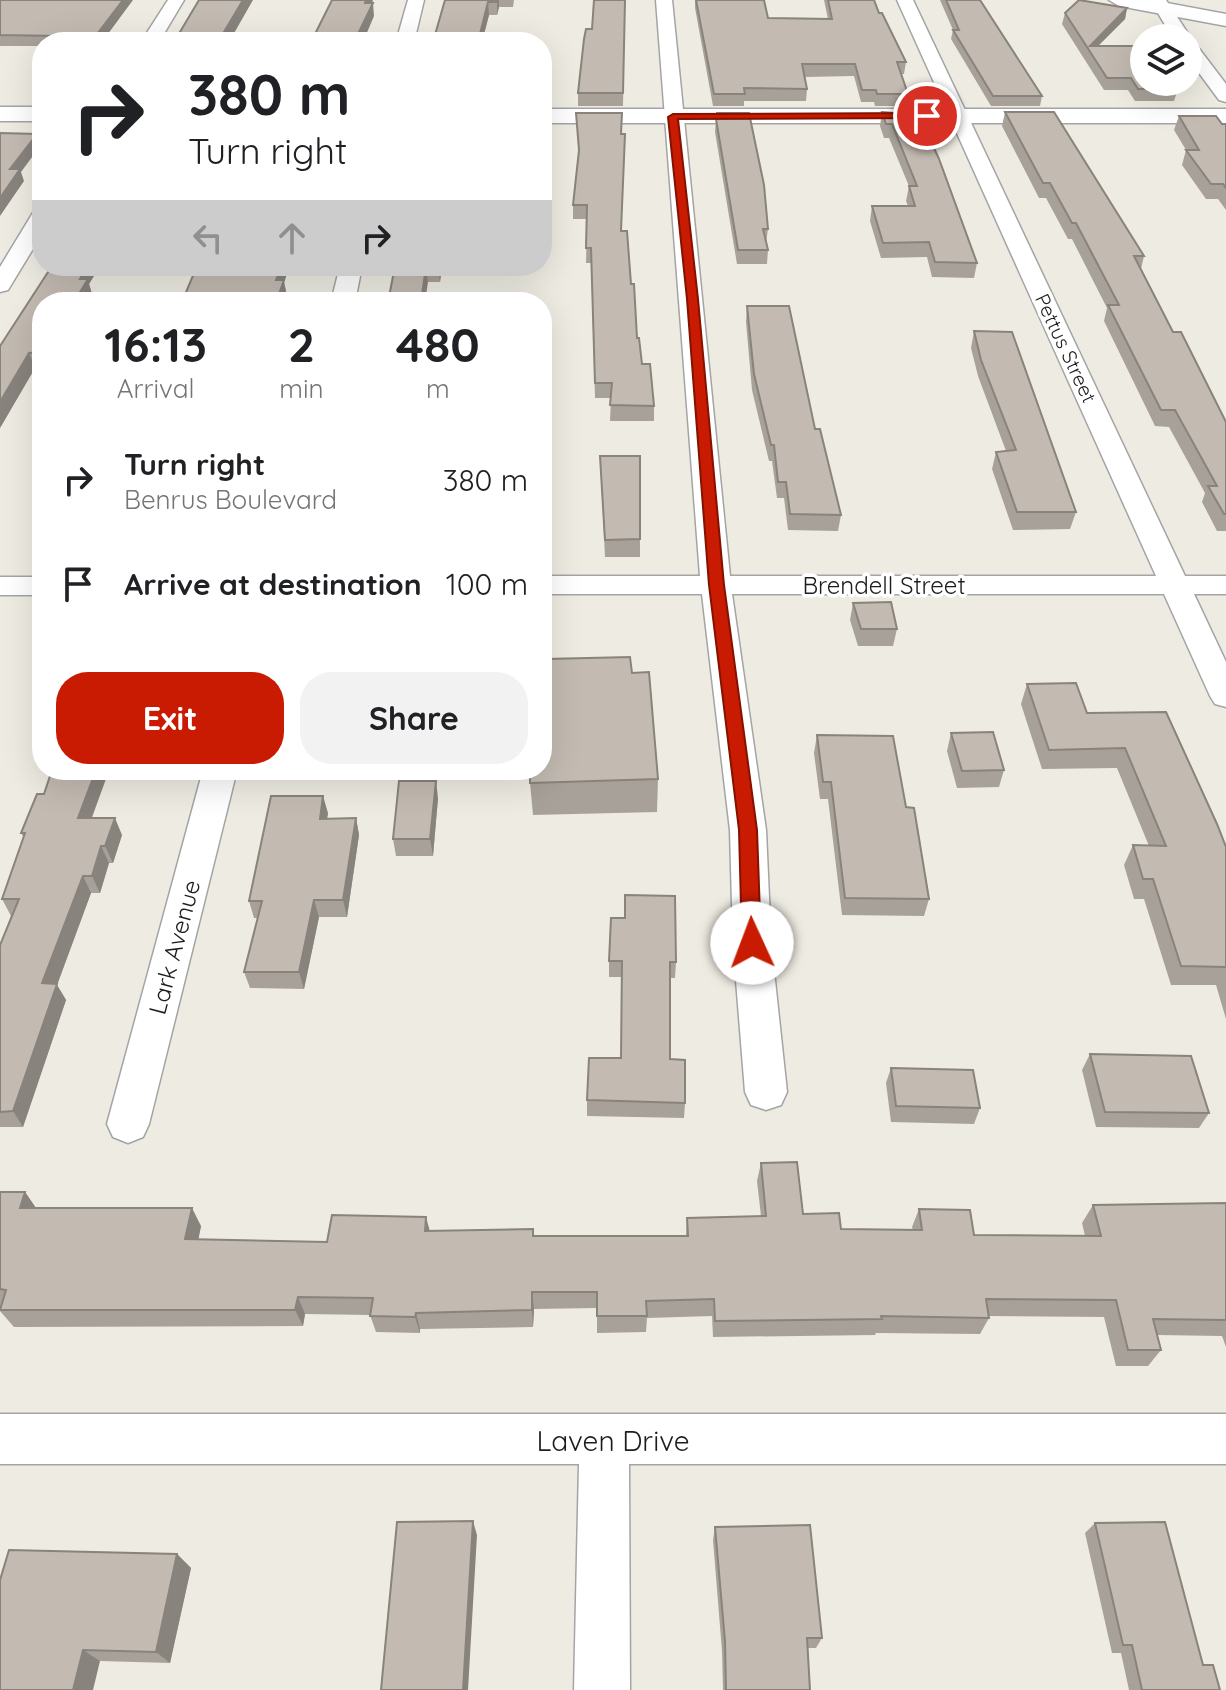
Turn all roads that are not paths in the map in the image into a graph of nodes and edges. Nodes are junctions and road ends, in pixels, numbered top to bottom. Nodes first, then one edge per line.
1 (176, 0) edge
2 (416, 0) edge
3 (664, 0) edge
4 (905, 0) edge
5 (1119, 0) edge
6 (1162, 4) edge
7 (1226, 20) edge
8 (1172, 24) edge
9 (156, 32) edge
10 (408, 32) edge
11 (1202, 64) edge
12 (1226, 96) edge
13 (0, 114) edge
14 (32, 114) edge
15 (552, 116) edge
16 (958, 116) junction
17 (1226, 116) edge
18 (673, 117) junction
19 (32, 232) edge
20 (0, 285) edge
21 (552, 585) edge
22 (716, 585) junction
23 (1176, 585) junction
24 (1226, 585) edge
25 (0, 586) edge
26 (32, 586) edge
27 (1226, 696) edge
28 (217, 780) edge
29 (766, 1092) dead end
30 (128, 1124) dead end
31 (0, 1439) edge
32 (1226, 1439) edge
33 (604, 1440) junction
34 (602, 1690) edge

1 - 9 street
2 - 10 street
3 - 18 street
4 - 16 street, Pettus Street
5 - 6 street
6 - 7 street
6 - 8 street
11 - 12 street
13 - 14 street
15 - 18 street
16 - 17 street
16 - 18 street
16 - 23 street, Pettus Street
18 - 22 street
19 - 20 street
21 - 22 street, Brendell Street
22 - 23 street, Brendell Street
22 - 29 street
23 - 24 street, Brendell Street
23 - 27 street, Pettus Street
25 - 26 street
28 - 30 street, Lark Avenue
31 - 33 street, Laven Drive
32 - 33 street, Laven Drive
33 - 34 street

